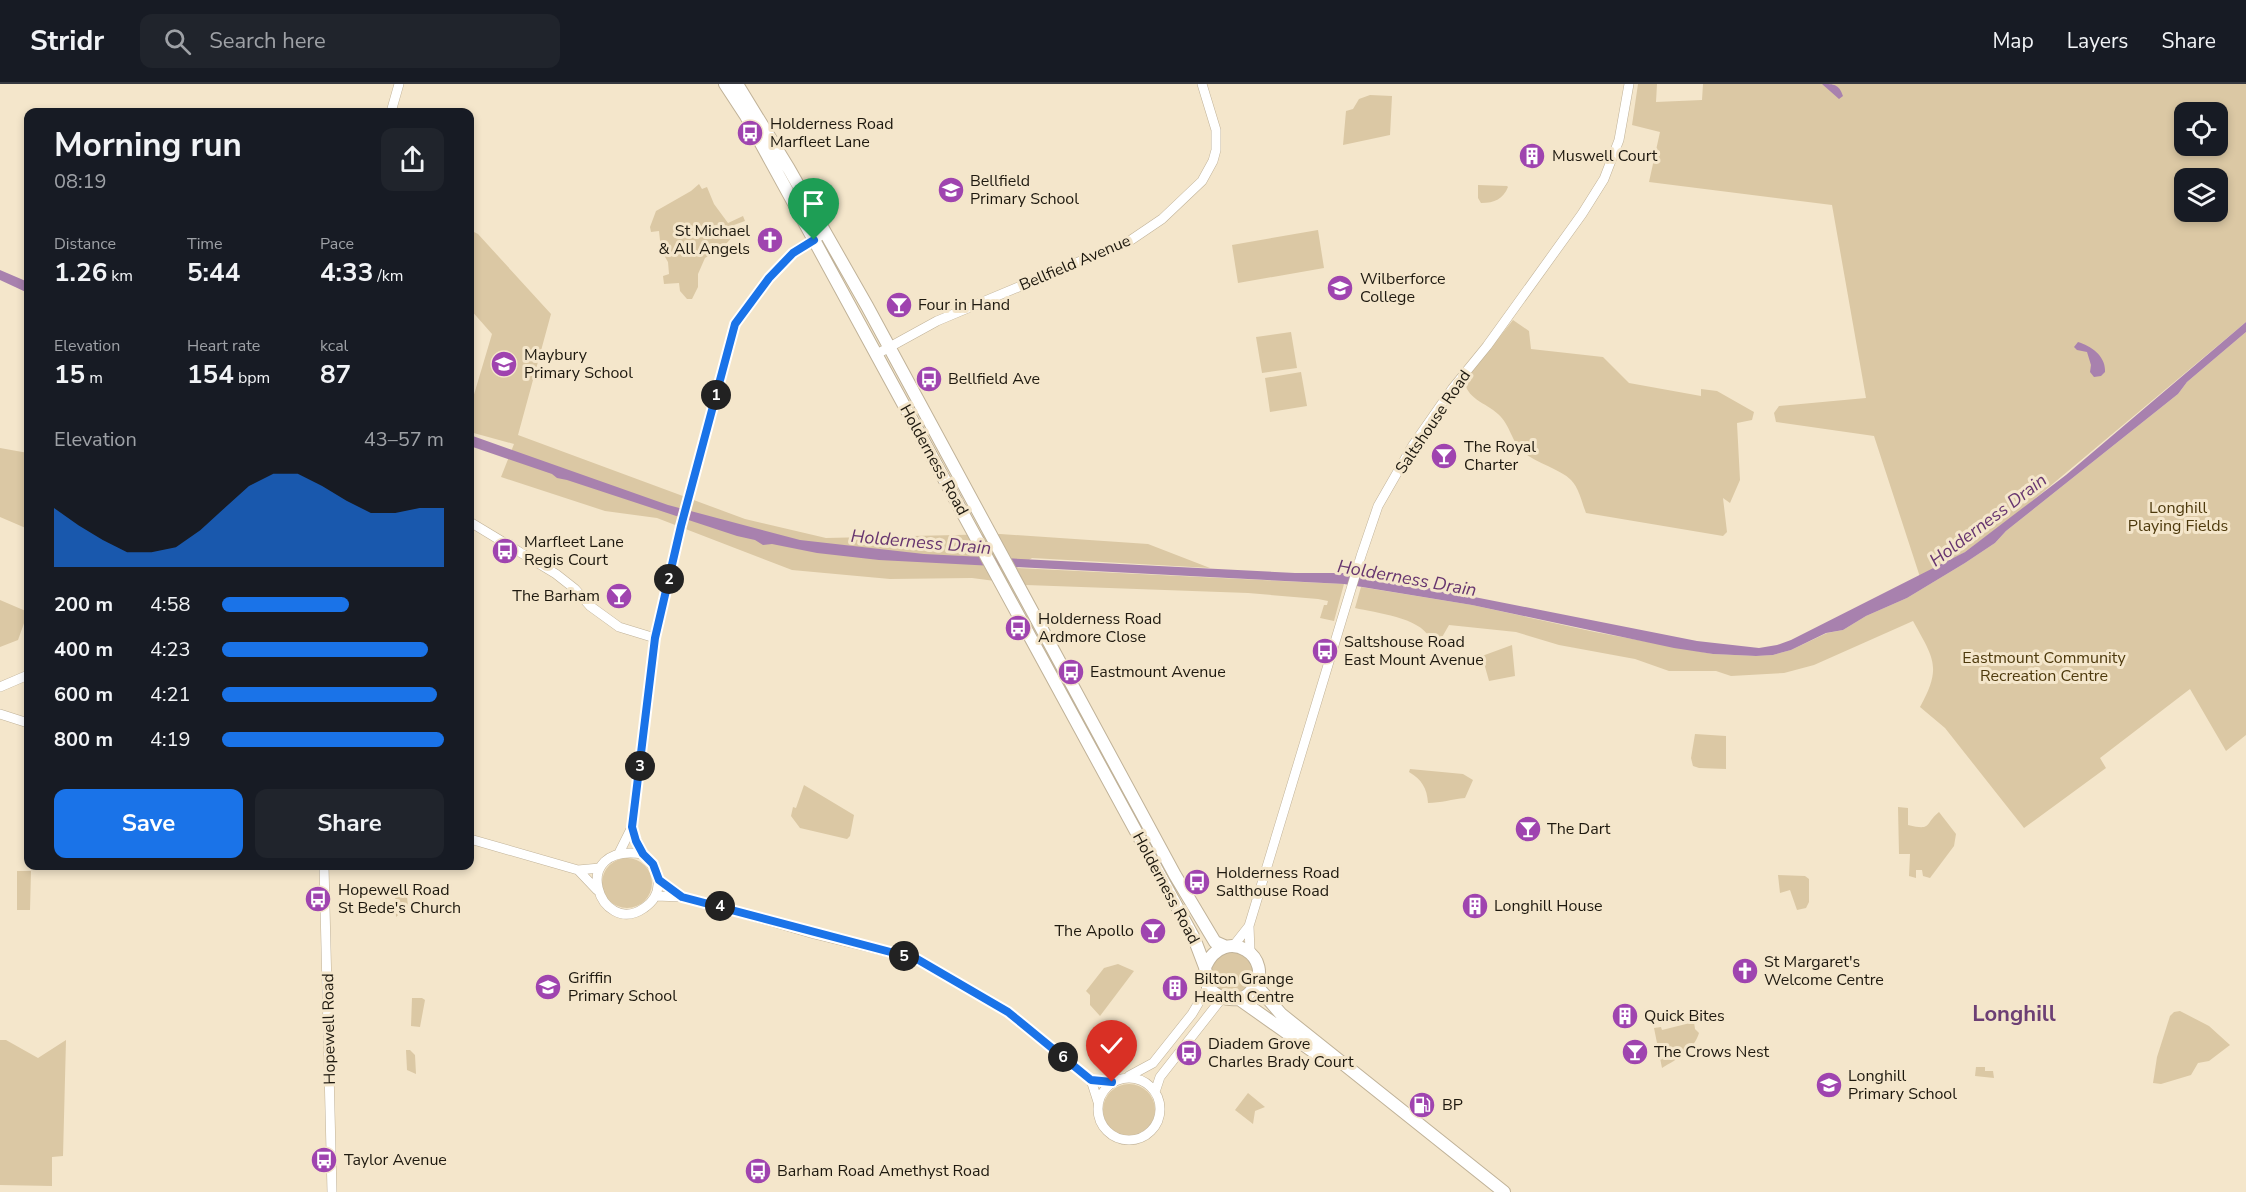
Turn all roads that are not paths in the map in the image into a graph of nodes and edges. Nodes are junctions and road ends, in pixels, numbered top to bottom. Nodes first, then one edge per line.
1 (399, 84) edge
2 (725, 84) edge
3 (737, 84) edge
4 (1202, 84) edge
5 (1629, 84) edge
6 (392, 108) edge
7 (820, 237) junction
8 (890, 347) junction
9 (877, 354) junction
10 (474, 524) edge
11 (655, 638) junction
12 (24, 677) edge
13 (0, 687) edge
14 (0, 714) edge
15 (24, 722) edge
16 (632, 827) junction
17 (474, 840) edge
18 (619, 853) junction
19 (643, 854) junction
20 (600, 868) junction
21 (324, 870) edge
22 (578, 870) junction
23 (659, 880) junction
24 (597, 890) junction
25 (656, 896) junction
26 (682, 897) junction
27 (1249, 926) junction
28 (1229, 946) junction
29 (1250, 952) junction
30 (1205, 967) junction
31 (1256, 985) junction
32 (1208, 987) junction
33 (1222, 998) junction
34 (1239, 999) junction
35 (1129, 1076) junction
36 (1091, 1080) junction
37 (1112, 1082) junction
38 (1155, 1092) junction
39 (1098, 1102) junction
40 (332, 1192) edge
41 (1492, 1192) edge
42 (1504, 1192) edge

1 - 6 street
2 - 7 highway, Holderness Road
3 - 7 highway, Holderness Road
4 - 8 street, Bellfield Avenue
5 - 27 street, Saltshouse Road
7 - 8 highway, Holderness Road
7 - 9 highway, Holderness Road
7 - 11 street
8 - 9 street, Bellfield Avenue
8 - 28 highway, Holderness Road
9 - 30 highway, Holderness Road
10 - 11 street
11 - 16 street
12 - 13 street
14 - 15 street
16 - 18 street
16 - 19 street
17 - 22 street
18 - 19 street
18 - 20 street
19 - 23 street
20 - 22 street
20 - 24 street
21 - 40 street, Hopewell Road
22 - 24 street
23 - 25 street
23 - 26 street
24 - 25 street
25 - 26 street
26 - 36 street
27 - 28 street, Saltshouse Road
27 - 29 street, Saltshouse Road
28 - 29 highway
28 - 30 highway
29 - 31 highway
30 - 32 highway
31 - 34 highway
31 - 42 highway
32 - 33 highway
32 - 35 street
33 - 34 highway
33 - 38 street
34 - 41 highway
35 - 37 street
35 - 38 street
36 - 37 street
36 - 39 street
37 - 39 street
38 - 39 street

